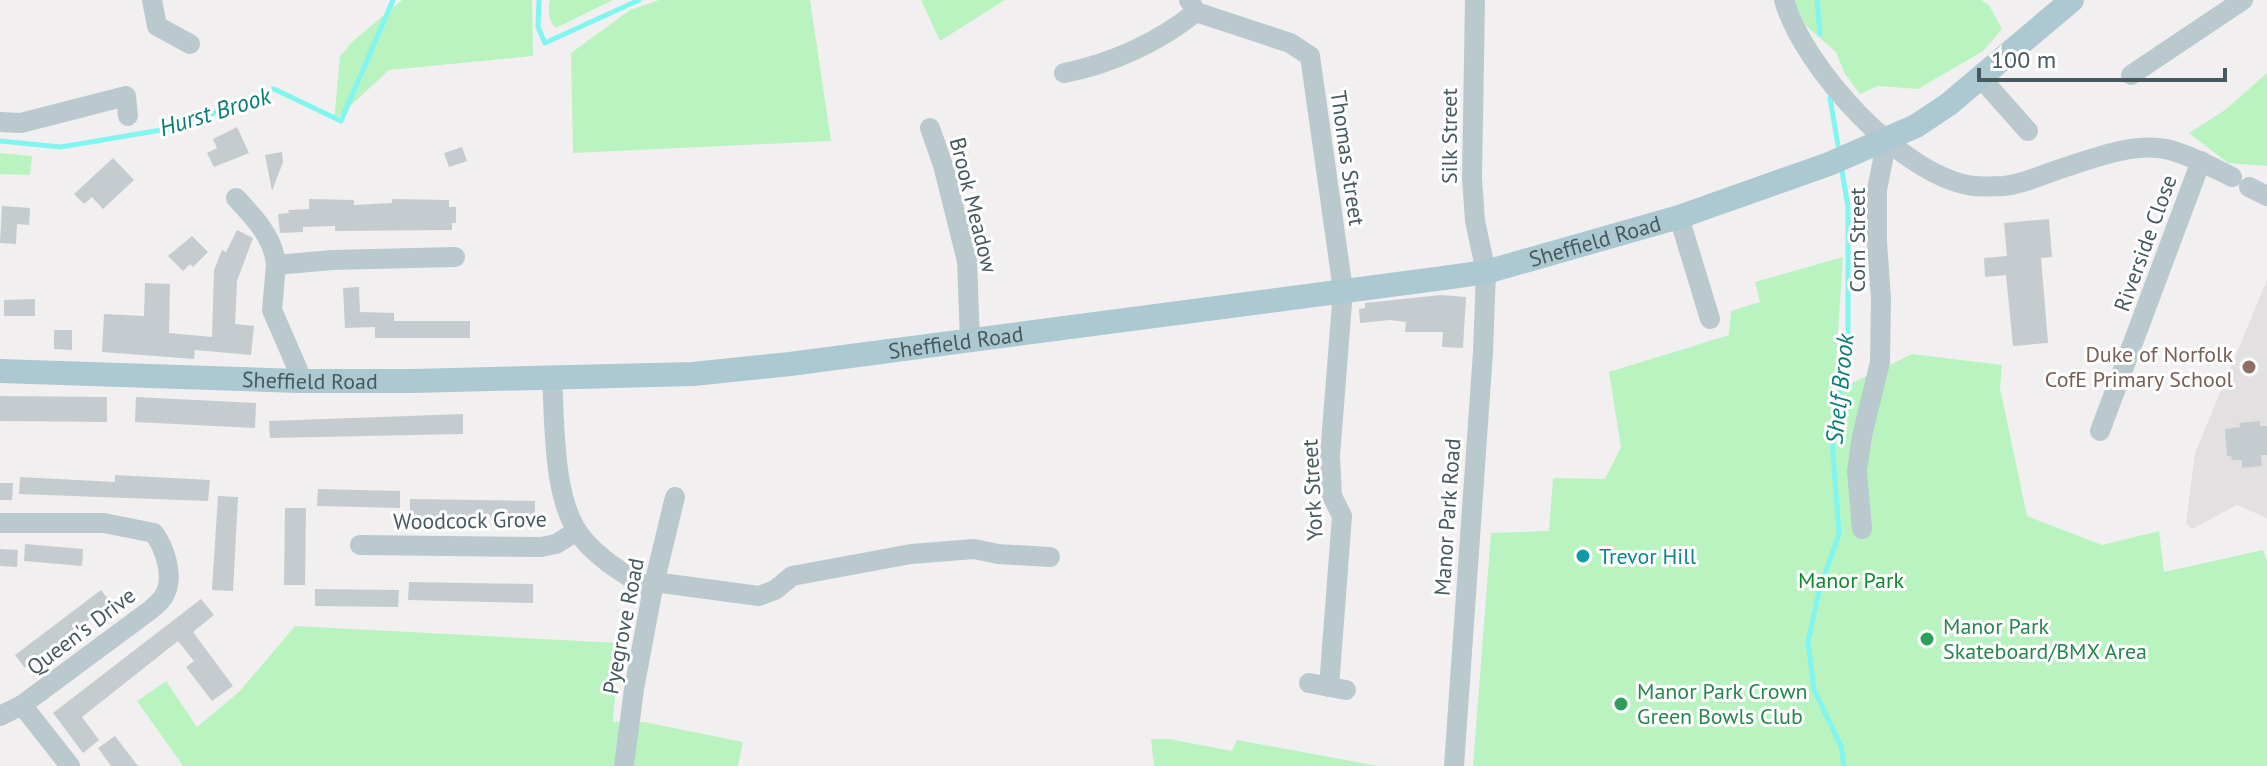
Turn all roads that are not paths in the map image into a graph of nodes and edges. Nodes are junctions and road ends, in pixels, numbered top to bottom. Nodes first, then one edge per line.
1 (152, 0) edge
2 (1475, 0) edge
3 (1784, 0) edge
4 (2072, 0) edge
5 (2243, 0) edge
6 (1193, 6) edge
7 (190, 44) dead end
8 (1064, 73) dead end
9 (2131, 75) dead end
10 (1980, 77) junction
11 (128, 116) dead end
12 (0, 122) edge
13 (930, 128) dead end
14 (2028, 131) dead end
15 (1887, 139) junction
16 (2201, 161) junction
17 (2249, 187) edge
18 (236, 198) dead end
19 (1679, 217) junction
20 (455, 257) dead end
21 (276, 265) junction
22 (1486, 272) junction
23 (1343, 290) junction
24 (1710, 319) dead end
25 (970, 341) junction
26 (0, 371) edge
27 (552, 378) junction
28 (299, 381) junction
29 (2100, 431) dead end
30 (675, 497) dead end
31 (0, 523) edge
32 (1862, 529) dead end
33 (577, 531) junction
34 (360, 545) dead end
35 (1050, 557) dead end
36 (654, 585) junction
37 (1328, 687) dead end
38 (22, 705) junction
39 (0, 716) edge
40 (70, 766) edge
41 (624, 766) edge
42 (1454, 766) edge

1 - 7 street
2 - 22 street, Silk Street
3 - 15 street
4 - 10 main road, Sheffield Road
5 - 9 street
6 - 8 street
6 - 23 street, Thomas Street
10 - 14 street
10 - 15 main road, Sheffield Road
11 - 12 street
13 - 25 street, Brook Meadow
15 - 16 street
15 - 19 main road, Sheffield Road
15 - 32 street, Corn Street
16 - 17 street
16 - 29 street, Riverside Close
18 - 21 street
19 - 22 main road, Sheffield Road
19 - 24 street
20 - 21 street
21 - 28 street
22 - 23 main road, Sheffield Road
22 - 42 street, Manor Park Road
23 - 25 main road, Sheffield Road
23 - 37 street, York Street
25 - 27 main road, Sheffield Road
26 - 28 main road, Sheffield Road
27 - 28 main road, Sheffield Road
27 - 33 street, Woodcock Grove
30 - 36 street, Pyegrove Road
31 - 38 street, Queen's Drive
33 - 34 street, Woodcock Grove
33 - 36 street, Woodcock Grove
35 - 36 street
36 - 41 street, Pyegrove Road
38 - 39 street, Queen's Drive
38 - 40 street

